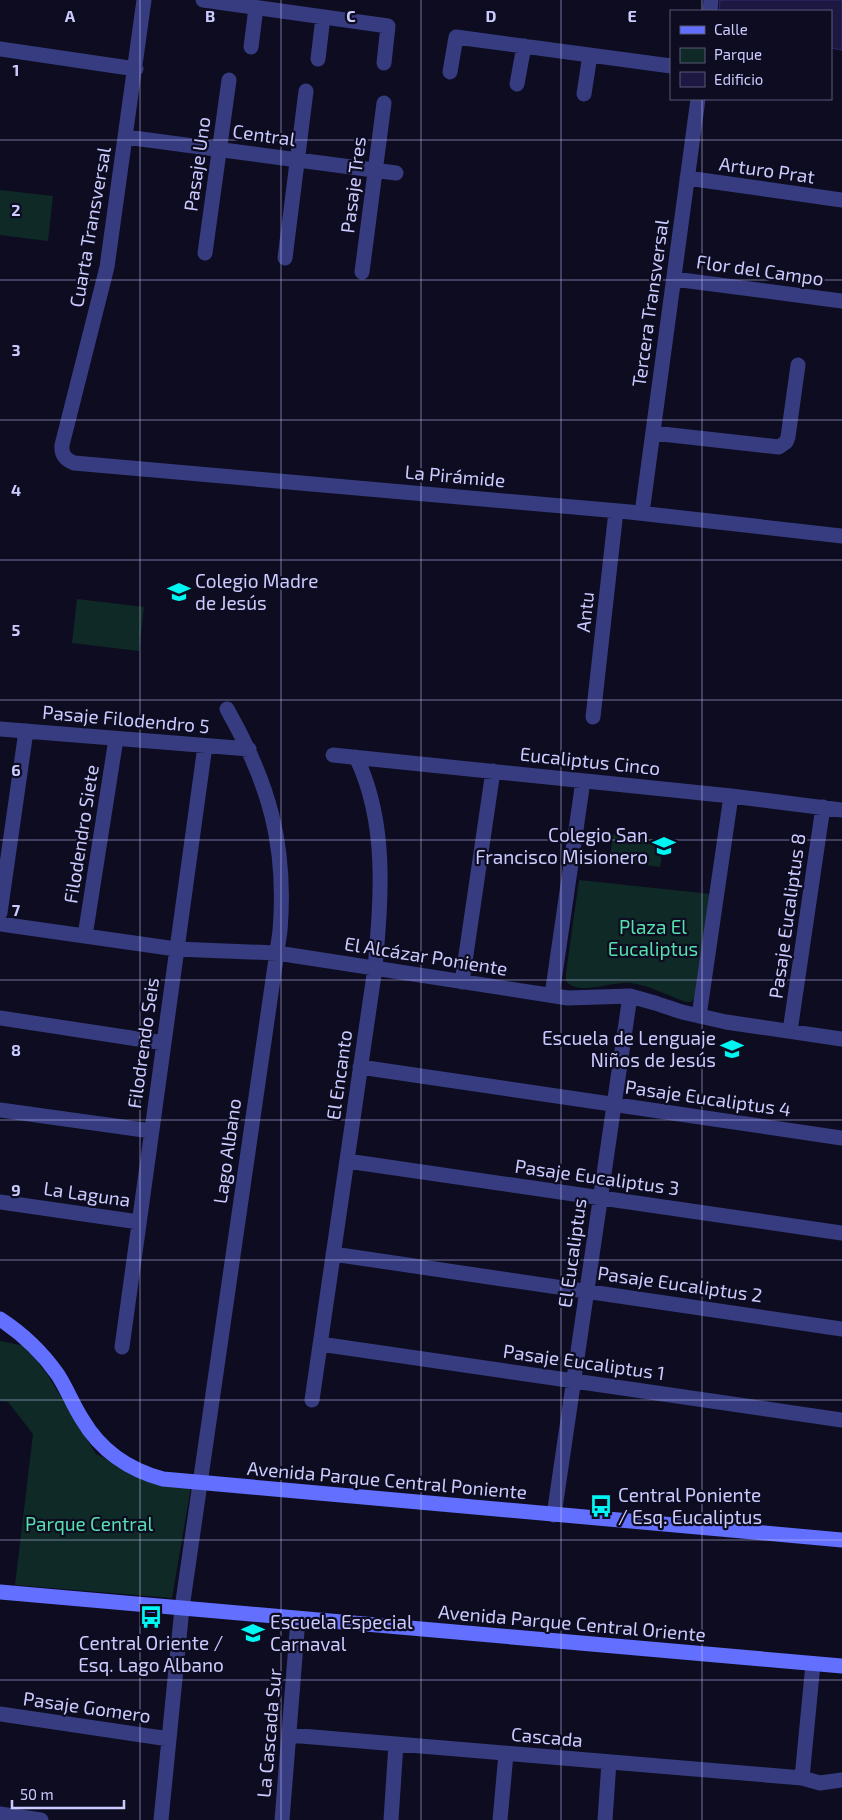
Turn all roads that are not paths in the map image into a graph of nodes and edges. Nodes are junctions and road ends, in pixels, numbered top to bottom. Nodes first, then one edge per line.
1 (144, 0) edge
2 (203, 0) edge
3 (256, 8) junction
4 (323, 17) junction
5 (251, 46) dead end
6 (524, 46) junction
7 (0, 49) edge
8 (590, 55) junction
9 (318, 59) dead end
10 (384, 63) dead end
11 (670, 66) edge
12 (136, 69) junction
13 (450, 72) dead end
14 (229, 80) dead end
15 (517, 84) dead end
16 (306, 91) dead end
17 (584, 94) dead end
18 (698, 100) edge
19 (384, 103) dead end
20 (126, 137) junction
21 (219, 149) junction
22 (297, 160) junction
23 (374, 170) junction
24 (396, 173) dead end
25 (687, 178) junction
26 (842, 200) edge
27 (205, 253) dead end
28 (285, 258) dead end
29 (362, 272) dead end
30 (674, 279) junction
31 (842, 301) edge
32 (798, 365) dead end
33 (653, 433) junction
34 (65, 457) joint
35 (616, 511) junction
36 (642, 513) junction
37 (842, 536) edge
38 (227, 709) dead end
39 (593, 717) dead end
40 (0, 729) edge
41 (26, 731) junction
42 (116, 738) junction
43 (205, 746) junction
44 (249, 749) junction
45 (333, 755) dead end
46 (356, 757) junction
47 (493, 772) junction
48 (583, 781) junction
49 (731, 796) junction
50 (823, 807) junction
51 (842, 810) edge
52 (0, 913) edge
53 (0, 924) edge
54 (85, 936) junction
55 (176, 949) junction
56 (277, 953) junction
57 (375, 968) junction
58 (462, 982) junction
59 (552, 995) junction
60 (630, 996) junction
61 (699, 1016) junction
62 (0, 1018) edge
63 (790, 1031) junction
64 (842, 1039) edge
65 (164, 1043) junction
66 (360, 1067) junction
67 (614, 1104) junction
68 (0, 1110) edge
69 (151, 1131) junction
70 (842, 1138) edge
71 (347, 1161) junction
72 (600, 1198) junction
73 (0, 1202) edge
74 (139, 1222) junction
75 (842, 1233) edge
76 (333, 1254) junction
77 (586, 1291) junction
78 (0, 1319) edge
79 (842, 1328) edge
80 (320, 1344) junction
81 (122, 1346) dead end
82 (573, 1380) junction
83 (312, 1400) dead end
84 (842, 1420) edge
85 (199, 1483) junction
86 (554, 1515) junction
87 (842, 1540) edge
88 (0, 1592) edge
89 (182, 1608) junction
90 (298, 1619) junction
91 (813, 1664) junction
92 (842, 1666) edge
93 (0, 1714) edge
94 (289, 1735) junction
95 (168, 1739) junction
96 (396, 1744) junction
97 (506, 1754) junction
98 (609, 1762) junction
99 (802, 1778) junction
100 (842, 1780) edge
101 (0, 1814) edge
102 (41, 1820) edge
103 (161, 1820) edge
104 (282, 1820) edge
105 (391, 1820) edge
106 (500, 1820) edge
107 (605, 1820) edge

1 - 12 street, Cuarta Transversal
2 - 3 street
3 - 4 street
3 - 5 street
4 - 9 street
4 - 10 street
6 - 8 street
6 - 13 street
6 - 15 street
7 - 12 street
8 - 11 street
8 - 17 street
12 - 20 street, Cuarta Transversal
14 - 21 street, Pasaje Uno
16 - 22 street
18 - 25 street, Tercera Transversal
19 - 23 street, Pasaje Tres
20 - 21 street, Central
20 - 34 street, Cuarta Transversal
21 - 22 street, Central
21 - 27 street, Pasaje Uno
22 - 23 street, Central
22 - 28 street
23 - 24 street, Central
23 - 29 street, Pasaje Tres
25 - 26 street, Arturo Prat
25 - 30 street, Tercera Transversal
30 - 31 street, Flor del Campo
30 - 33 street, Tercera Transversal
32 - 33 street
33 - 36 street, Tercera Transversal
34 - 35 street, La Pirámide
35 - 36 street, La Pirámide
35 - 39 street, Antu
36 - 37 street, La Pirámide
38 - 44 street, Lago Albano
40 - 41 street, Pasaje Filodendro 5
41 - 42 street, Pasaje Filodendro 5
41 - 52 street
42 - 43 street, Pasaje Filodendro 5
42 - 54 street, Filodendro Siete
43 - 44 street, Pasaje Filodendro 5
43 - 55 street, Filodrendo Seis
44 - 56 street, Lago Albano
45 - 46 street, Eucaliptus Cinco
46 - 47 street, Eucaliptus Cinco
46 - 57 street, El Encanto
47 - 48 street, Eucaliptus Cinco
47 - 58 street
48 - 49 street, Eucaliptus Cinco
48 - 59 street
49 - 50 street, Eucaliptus Cinco
49 - 61 street
50 - 51 street, Eucaliptus Cinco
50 - 63 street, Pasaje Eucaliptus 8
53 - 54 street, El Alcázar Poniente
54 - 55 street, El Alcázar Poniente
55 - 56 street, El Alcázar Poniente
55 - 65 street, Filodrendo Seis
56 - 57 street, El Alcázar Poniente
56 - 85 street, Lago Albano
57 - 58 street, El Alcázar Poniente
57 - 66 street, El Encanto
58 - 59 street, El Alcázar Poniente
59 - 60 street, El Alcázar Poniente
60 - 61 street, El Alcázar Poniente
60 - 67 street, El Eucaliptus
61 - 63 street, El Alcázar Poniente
62 - 65 street
63 - 64 street, El Alcázar Poniente
65 - 69 street, Filodrendo Seis
66 - 67 street, Pasaje Eucaliptus 4
66 - 71 street, El Encanto
67 - 70 street, Pasaje Eucaliptus 4
67 - 72 street, El Eucaliptus
68 - 69 street
69 - 74 street, Filodrendo Seis
71 - 72 street, Pasaje Eucaliptus 3
71 - 76 street, El Encanto
72 - 75 street, Pasaje Eucaliptus 3
72 - 77 street, El Eucaliptus
73 - 74 street, La Laguna
74 - 81 street, Filodrendo Seis
76 - 77 street, Pasaje Eucaliptus 2
76 - 80 street, El Encanto
77 - 79 street, Pasaje Eucaliptus 2
77 - 82 street, El Eucaliptus
78 - 85 street, Avenida Parque Central Poniente
80 - 82 street, Pasaje Eucaliptus 1
80 - 83 street, El Encanto
82 - 84 street, Pasaje Eucaliptus 1
82 - 86 street, El Eucaliptus
85 - 86 street, Avenida Parque Central Poniente
85 - 89 street, Lago Albano
86 - 87 street, Avenida Parque Central Poniente
88 - 89 street, Avenida Parque Central Oriente
89 - 90 street, Avenida Parque Central Oriente
89 - 95 street, Lago Albano
90 - 91 street, Avenida Parque Central Oriente
90 - 94 street, La Cascada Sur
91 - 92 street, Avenida Parque Central Oriente
91 - 99 street
93 - 95 street, Pasaje Gomero
94 - 96 street, Cascada
94 - 104 street, La Cascada Sur
95 - 103 street, Lago Albano
96 - 97 street, Cascada
96 - 105 street
97 - 98 street, Cascada
97 - 106 street
98 - 99 street, Cascada
98 - 107 street
99 - 100 street, Cascada
101 - 102 street

